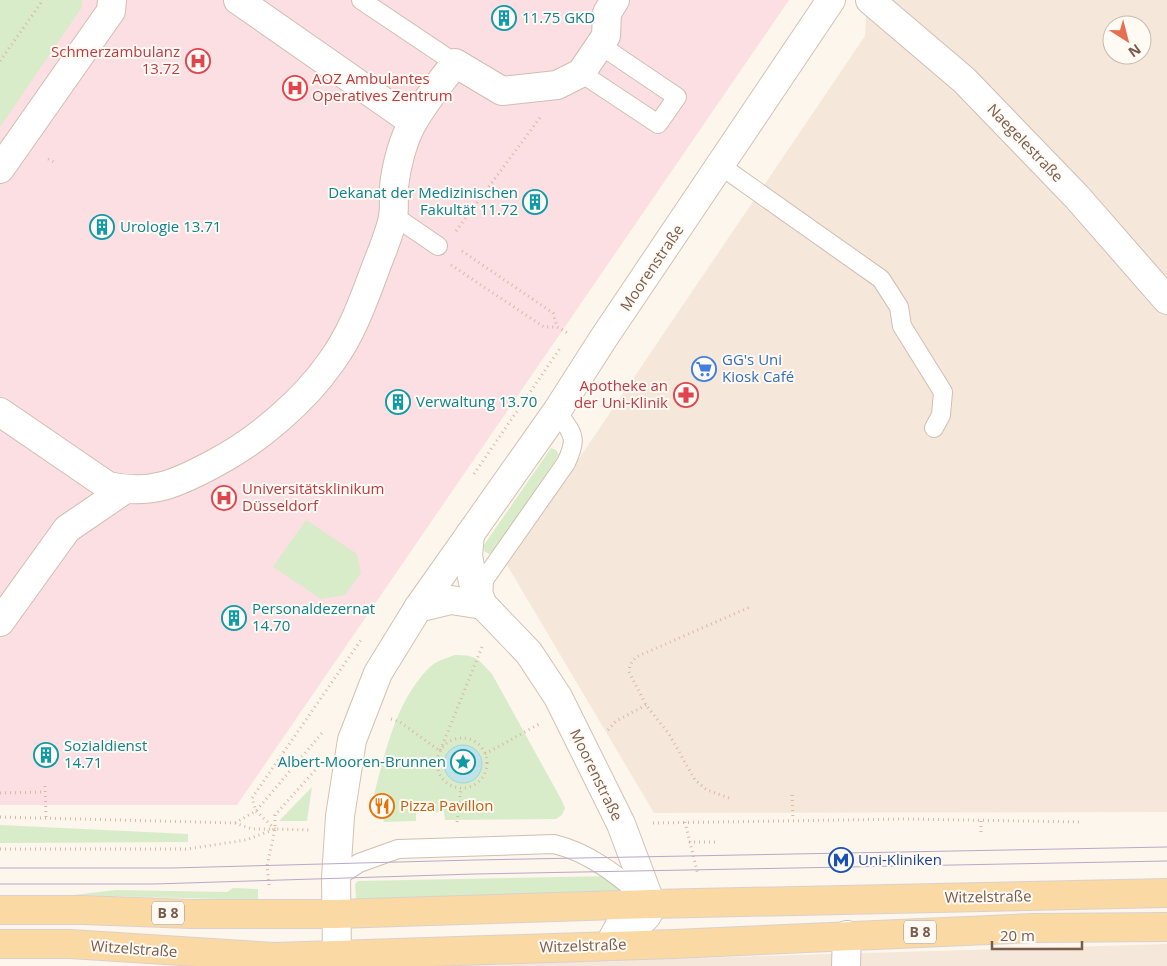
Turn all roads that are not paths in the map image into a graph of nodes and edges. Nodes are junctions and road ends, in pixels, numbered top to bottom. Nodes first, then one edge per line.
1 (112, 0) edge
2 (238, 0) edge
3 (361, 0) edge
4 (615, 0) edge
5 (832, 0) edge
6 (870, 0) edge
7 (600, 45) junction
8 (455, 63) junction
9 (581, 73) junction
10 (413, 122) junction
11 (721, 166) junction
12 (0, 169) edge
13 (394, 216) junction
14 (438, 246) dead end
15 (1167, 300) edge
16 (557, 411) junction
17 (0, 412) edge
18 (934, 428) dead end
19 (124, 490) junction
20 (470, 534) junction
21 (418, 608) junction
22 (488, 611) junction
23 (0, 622) edge
24 (336, 878) junction
25 (1167, 893) edge
26 (651, 904) junction
27 (0, 910) edge
28 (336, 914) junction
29 (1167, 927) edge
30 (846, 935) junction
31 (0, 944) edge
32 (609, 944) junction
33 (337, 961) edge
34 (846, 966) edge

1 - 12 street
2 - 10 street
3 - 8 lane
4 - 7 street
5 - 11 street, Moorenstraße
6 - 15 street, Naegelestraße
7 - 9 street
7 - 9 lane
8 - 9 street
8 - 10 street
10 - 13 street
11 - 16 street, Moorenstraße
11 - 18 lane
13 - 14 lane
13 - 19 street
16 - 20 street, Moorenstraße
16 - 22 lane
17 - 19 street
19 - 23 street
20 - 21 street, Moorenstraße
20 - 22 street, Moorenstraße
21 - 22 street
21 - 24 street, Moorenstraße
22 - 26 street, Moorenstraße
24 - 26 lane
24 - 28 street, Moorenstraße
25 - 26 main road, Witzelstraße / B 8
26 - 28 main road, Witzelstraße / B 8
26 - 32 street
27 - 28 main road, Witzelstraße / B 8
28 - 33 street, Moorenstraße
29 - 30 main road, Witzelstraße / B 8
30 - 32 main road, Witzelstraße / B 8
30 - 34 street
31 - 33 main road, Witzelstraße / B 8
32 - 33 main road, Witzelstraße / B 8

